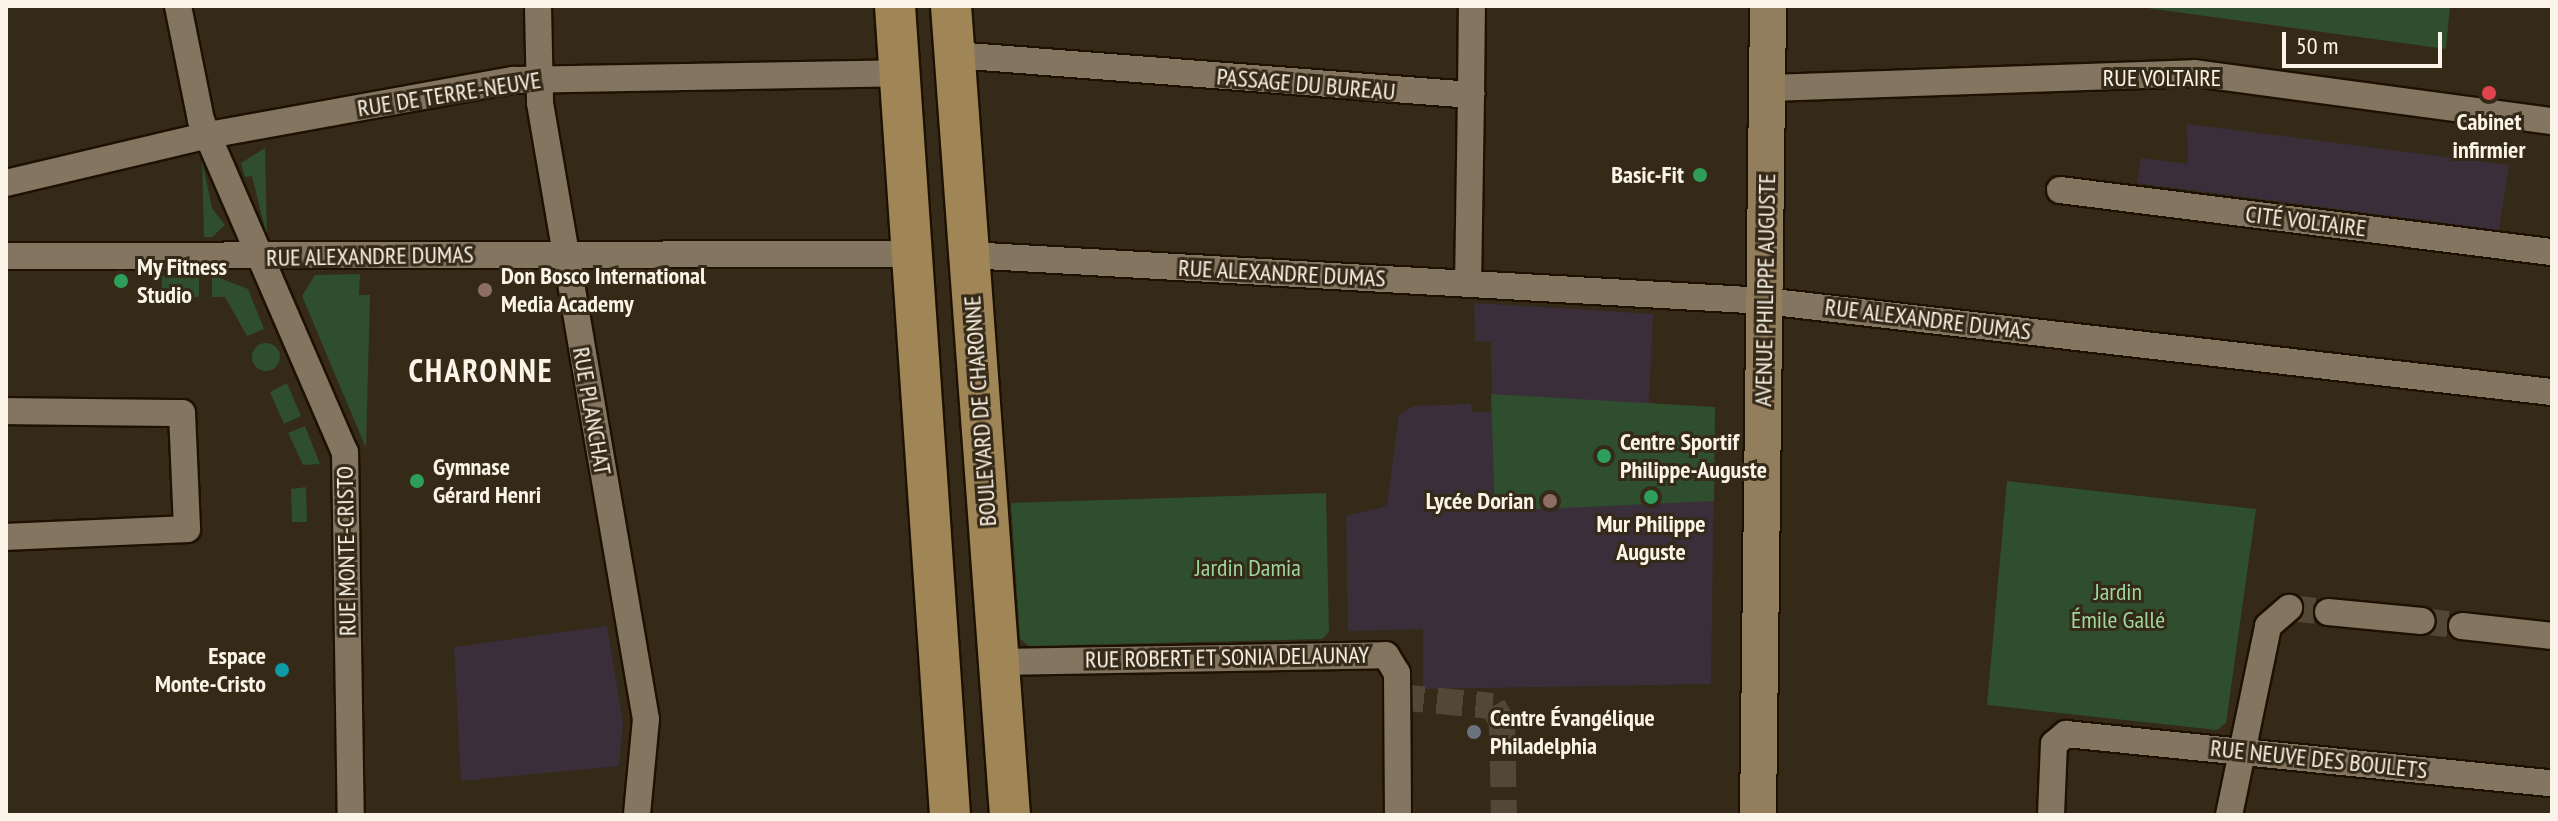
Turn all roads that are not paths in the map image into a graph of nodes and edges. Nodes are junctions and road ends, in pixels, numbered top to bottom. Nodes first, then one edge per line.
1 (178, 6) edge
2 (538, 6) edge
3 (895, 6) edge
4 (951, 6) edge
5 (1472, 6) edge
6 (1768, 6) edge
7 (955, 55) junction
8 (901, 73) junction
9 (536, 78) junction
10 (1769, 88) junction
11 (1471, 95) junction
12 (2552, 121) edge
13 (209, 135) junction
14 (6, 183) edge
15 (2060, 190) dead end
16 (2552, 252) edge
17 (564, 254) junction
18 (913, 254) junction
19 (968, 255) junction
20 (6, 256) edge
21 (258, 257) junction
22 (1468, 284) junction
23 (1765, 301) junction
24 (2552, 392) edge
25 (6, 411) edge
26 (6, 537) edge
27 (2289, 608) dead end
28 (2328, 612) tunnel mouth
29 (2422, 621) tunnel mouth
30 (2462, 626) tunnel mouth
31 (2552, 636) edge
32 (999, 662) junction
33 (2243, 750) junction
34 (2552, 783) edge
35 (351, 815) edge
36 (637, 815) edge
37 (950, 815) edge
38 (1010, 815) edge
39 (1398, 815) edge
40 (1758, 815) edge
41 (2051, 815) edge
42 (2229, 815) edge

1 - 13 street, RUE MONTE-CRISTO
2 - 9 street, RUE PLANCHAT
3 - 8 main road
4 - 7 main road, BOULEVARD DE CHARONNE
5 - 11 street
6 - 10 main road, AVENUE PHILIPPE AUGUSTE
7 - 11 street, PASSAGE DU BUREAU
7 - 19 main road, BOULEVARD DE CHARONNE
8 - 9 street, RUE DE TERRE-NEUVE
8 - 18 main road
9 - 13 street, RUE DE TERRE-NEUVE
9 - 17 street, RUE PLANCHAT
10 - 12 street, RUE VOLTAIRE
10 - 23 main road, AVENUE PHILIPPE AUGUSTE
11 - 22 street
13 - 14 street, RUE DE TERRE-NEUVE
13 - 21 street, RUE MONTE-CRISTO
15 - 16 street, CITÉ VOLTAIRE
17 - 18 street, RUE ALEXANDRE DUMAS
17 - 21 street, RUE ALEXANDRE DUMAS
17 - 36 street, RUE PLANCHAT
18 - 19 main road, RUE ALEXANDRE DUMAS
18 - 37 main road
19 - 22 street, RUE ALEXANDRE DUMAS
19 - 32 main road, BOULEVARD DE CHARONNE
20 - 21 street, RUE ALEXANDRE DUMAS
21 - 35 street, RUE MONTE-CRISTO
22 - 23 street, RUE ALEXANDRE DUMAS
23 - 24 street, RUE ALEXANDRE DUMAS
23 - 40 main road, AVENUE PHILIPPE AUGUSTE
25 - 26 street
27 - 33 street
28 - 29 street
30 - 31 street
32 - 38 main road, BOULEVARD DE CHARONNE
32 - 39 street, RUE ROBERT ET SONIA DELAUNAY
33 - 34 street, RUE NEUVE DES BOULETS
33 - 41 street, RUE NEUVE DES BOULETS
33 - 42 street

